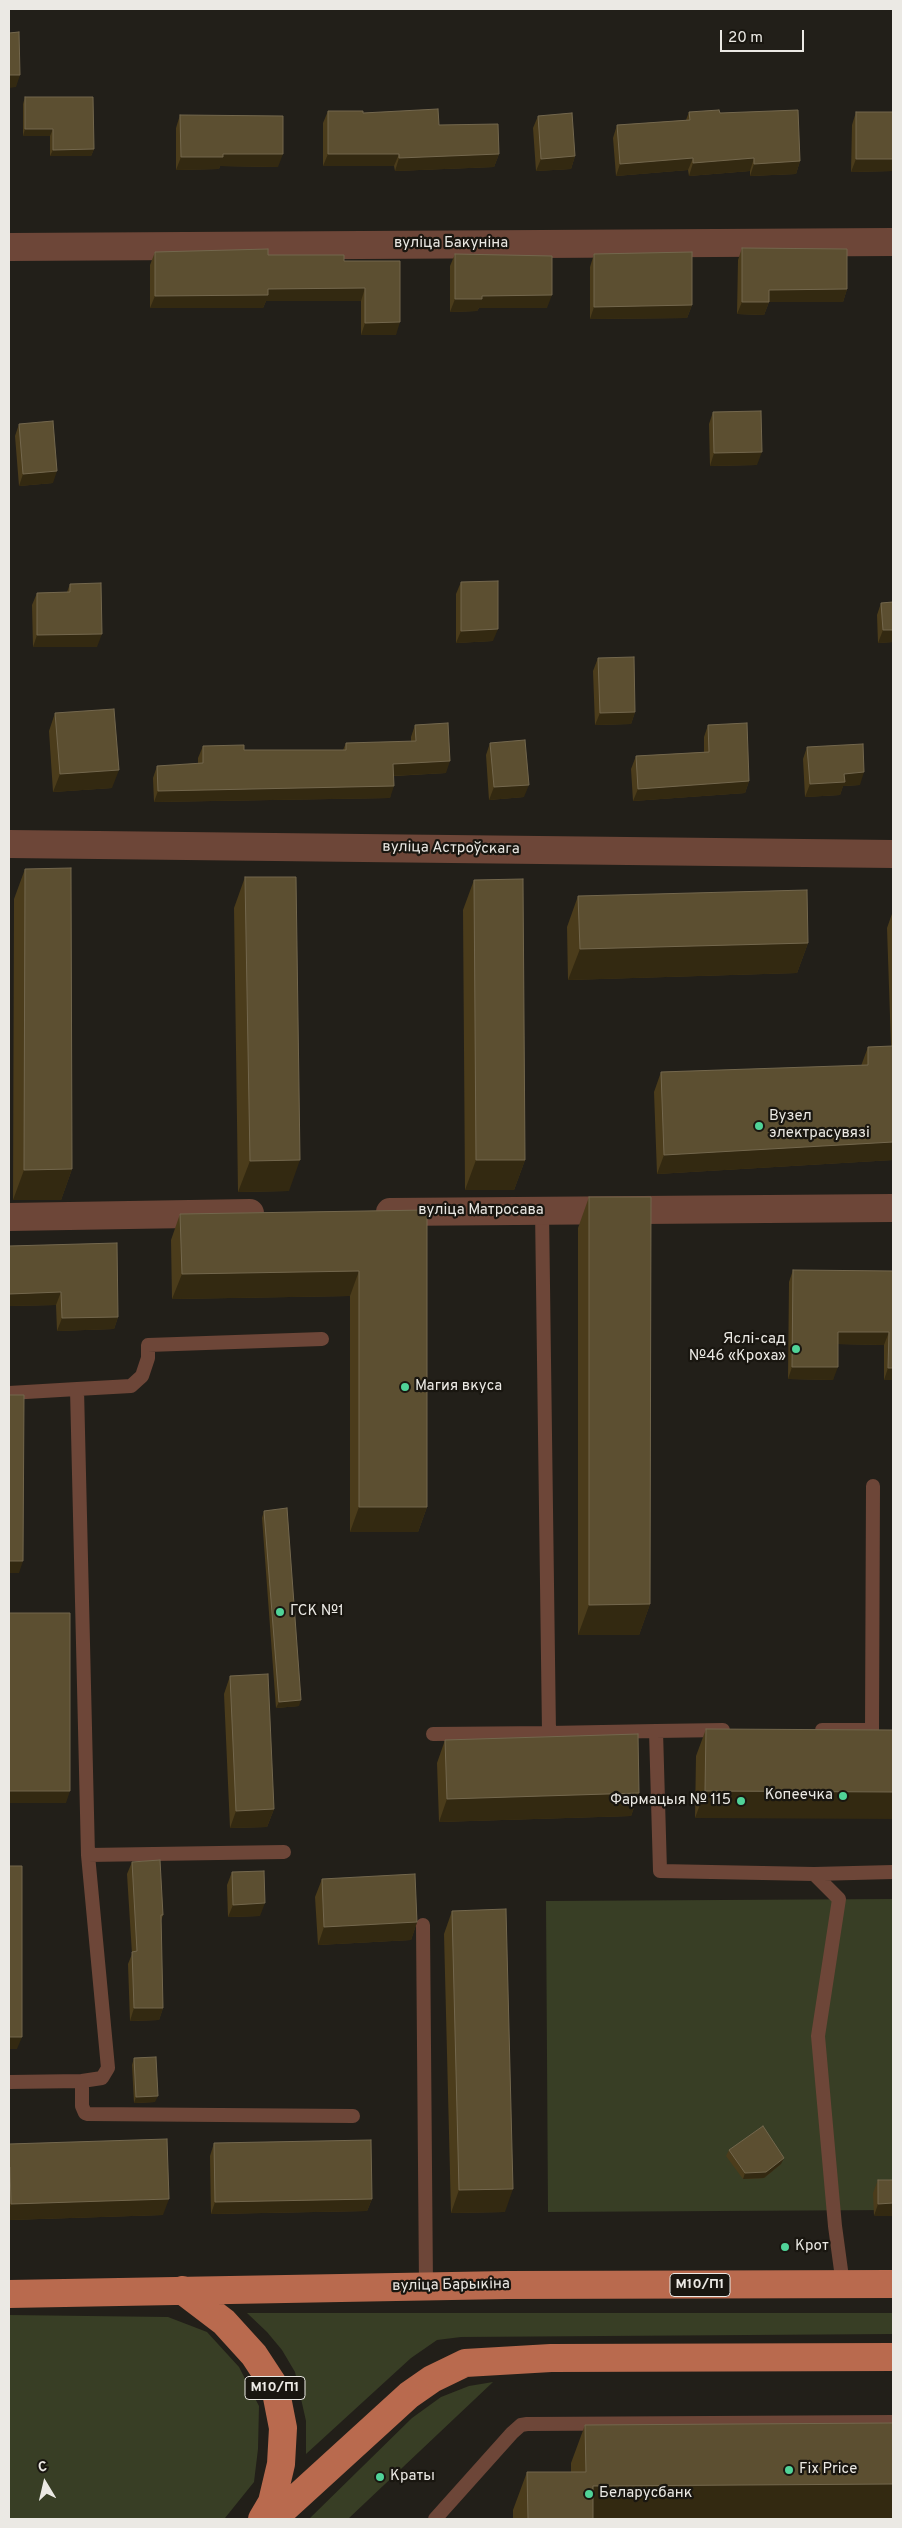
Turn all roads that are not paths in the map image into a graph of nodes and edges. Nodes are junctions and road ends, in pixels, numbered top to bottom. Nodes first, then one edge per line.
1 (893, 242) edge
2 (9, 247) edge
3 (9, 844) edge
4 (893, 854) edge
5 (893, 1208) edge
6 (542, 1210) junction
7 (363, 1212) edge
8 (275, 1213) edge
9 (9, 1217) edge
10 (322, 1339) dead end
11 (77, 1389) junction
12 (9, 1393) edge
13 (873, 1486) dead end
14 (734, 1730) edge
15 (803, 1730) edge
16 (656, 1731) junction
17 (549, 1733) junction
18 (433, 1734) dead end
19 (284, 1852) dead end
20 (88, 1855) junction
21 (893, 1872) edge
22 (814, 1874) junction
23 (423, 1925) dead end
24 (82, 2081) junction
25 (9, 2082) edge
26 (353, 2116) dead end
27 (844, 2284) junction
28 (893, 2284) edge
29 (426, 2286) junction
30 (182, 2290) junction
31 (10, 2293) edge
32 (893, 2357) edge
33 (893, 2422) edge
34 (262, 2519) edge
35 (273, 2519) edge
36 (435, 2519) edge

1 - 2 street, вуліца Бакуніна
3 - 4 street, вуліца Астроўскага
5 - 6 street, вуліца Матросава
6 - 7 street, вуліца Матросава
6 - 17 lane
8 - 9 street
10 - 11 lane
11 - 12 lane
11 - 20 lane
13 - 15 lane
14 - 16 lane
16 - 17 lane
16 - 22 lane
17 - 18 lane
19 - 20 lane
20 - 24 lane
21 - 22 lane
22 - 27 lane
23 - 29 lane
24 - 25 lane
24 - 26 lane
27 - 28 main road, вуліца Барыкіна / М10/П1
27 - 29 main road, вуліца Барыкіна / М10/П1
29 - 30 main road, вуліца Барыкіна / М10/П1
30 - 31 main road, вуліца Барыкіна / М10/П1
30 - 34 main road, М10/П1
32 - 35 main road
33 - 36 lane

